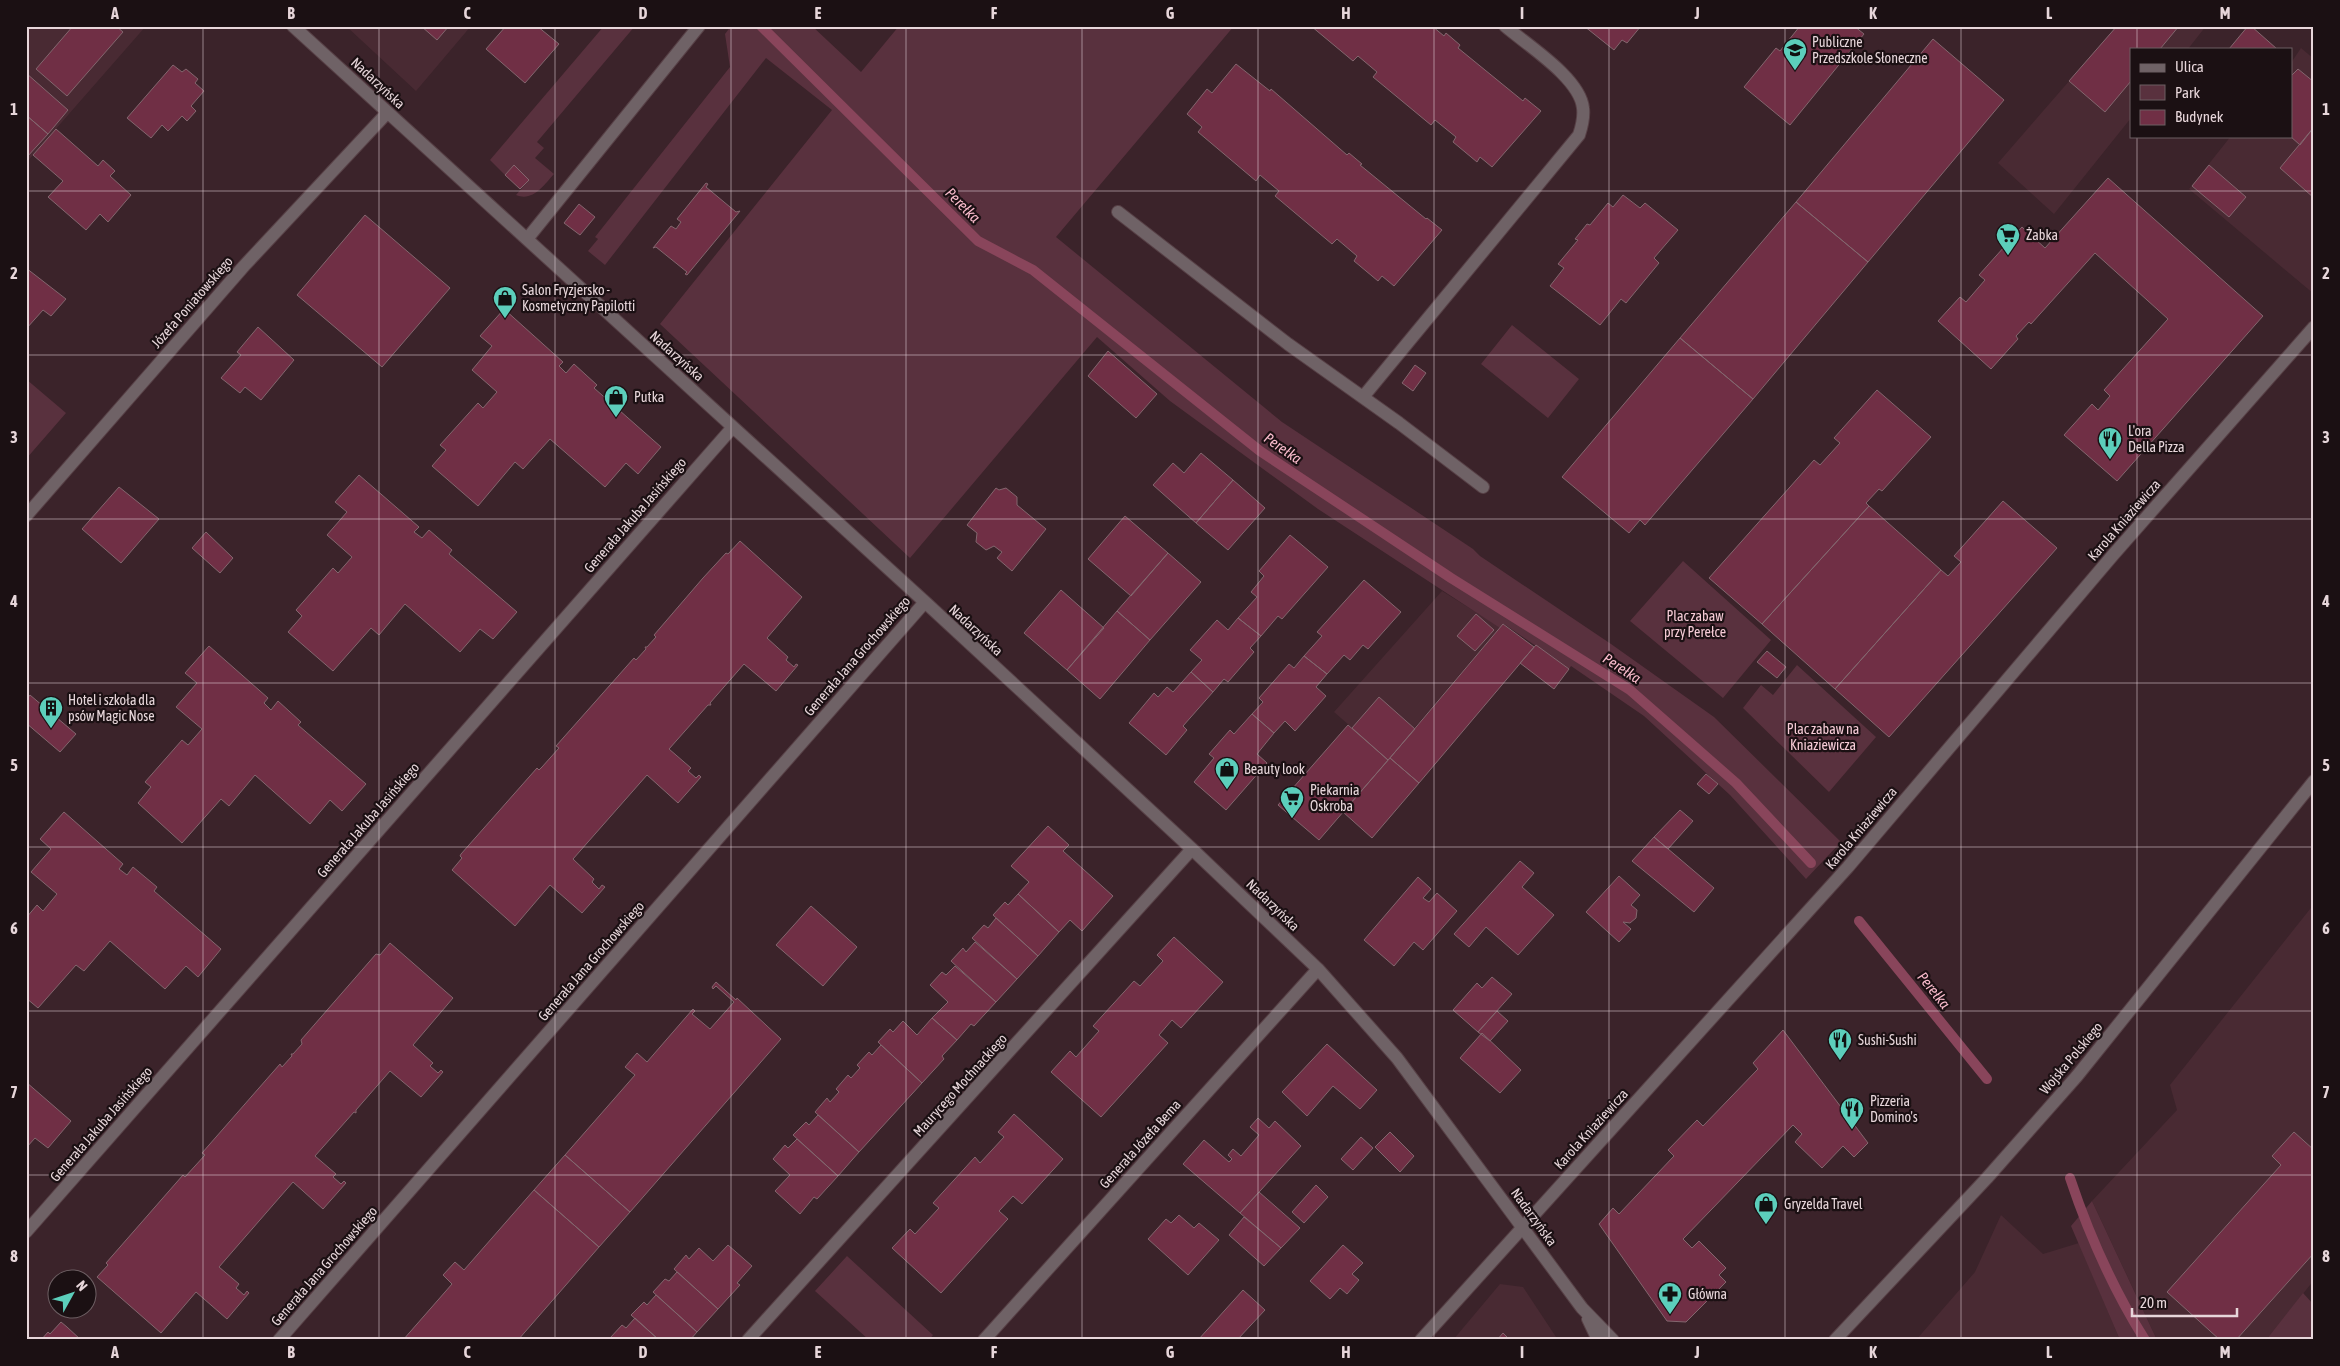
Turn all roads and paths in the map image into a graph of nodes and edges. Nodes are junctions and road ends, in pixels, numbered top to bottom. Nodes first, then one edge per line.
1 (293, 26) edge
2 (699, 26) edge
3 (1505, 26) edge
4 (387, 112) junction
5 (1118, 212) dead end
6 (527, 239) junction
7 (2314, 327) edge
8 (1363, 398) junction
9 (733, 427) junction
10 (1483, 487) dead end
11 (26, 516) edge
12 (925, 602) junction
13 (2314, 781) edge
14 (1192, 849) junction
15 (1318, 969) junction
16 (1523, 1227) junction
17 (26, 1232) edge
18 (1582, 1308) junction
19 (279, 1340) edge
20 (748, 1340) edge
21 (984, 1340) edge
22 (1421, 1340) edge
23 (1598, 1340) edge
24 (1613, 1340) edge
25 (1835, 1340) edge

1 - 4 street, Nadarzyńska
2 - 6 street
3 - 8 street
4 - 6 street, Nadarzyńska
4 - 11 street, Józefa Poniatowskiego
5 - 8 street
6 - 9 street, Nadarzyńska
7 - 16 street, Karola Kniaziewicza
8 - 10 street
9 - 12 street, Nadarzyńska
9 - 17 street, Generała Jakuba Jasińskiego
12 - 14 street, Nadarzyńska
12 - 19 street, Generała Jana Grochowskiego
13 - 25 street, Wojska Polskiego
14 - 15 street, Nadarzyńska
14 - 20 street, Maurycego Mochnackiego
15 - 16 street, Nadarzyńska
15 - 21 street, Generała Józefa Bema
16 - 18 street, Nadarzyńska
16 - 22 street, Karola Kniaziewicza
18 - 23 street, Nadarzyńska
18 - 24 street, Nadarzyńska

